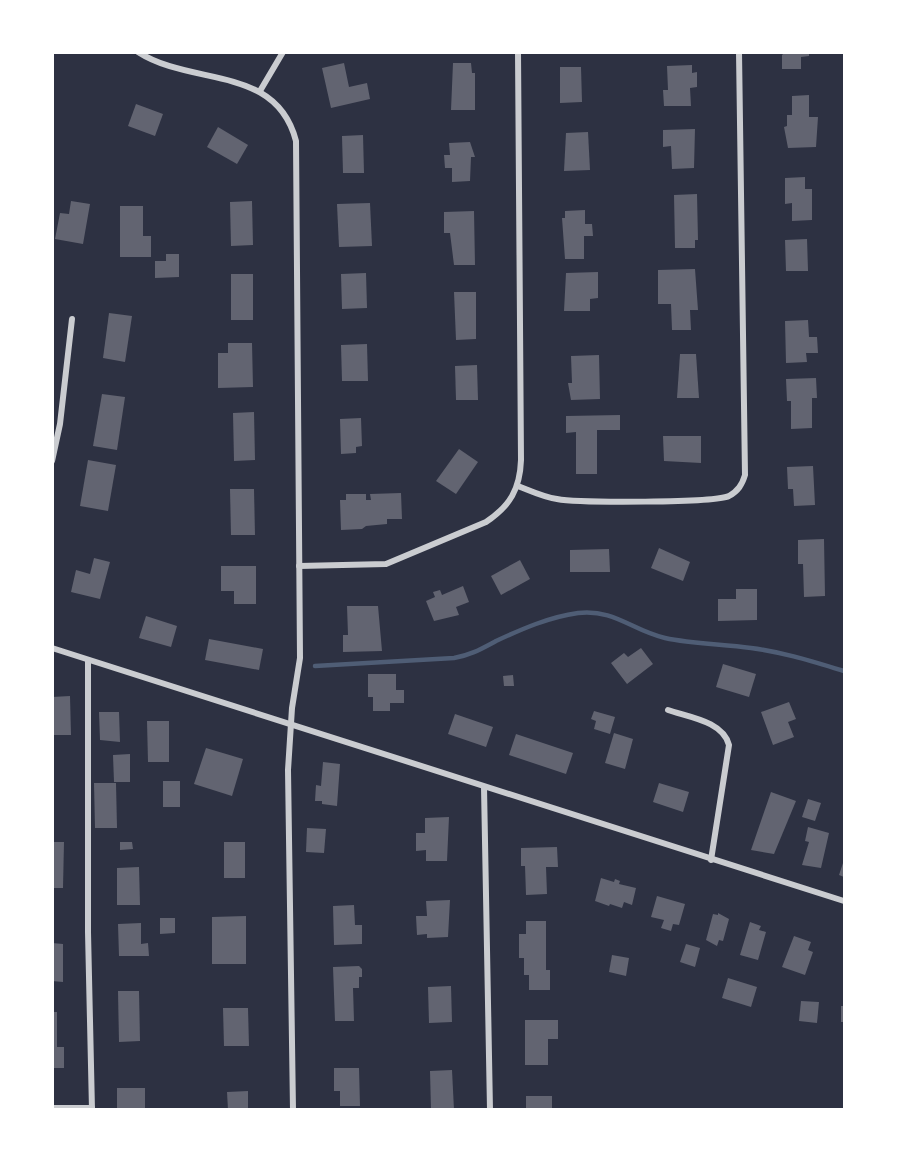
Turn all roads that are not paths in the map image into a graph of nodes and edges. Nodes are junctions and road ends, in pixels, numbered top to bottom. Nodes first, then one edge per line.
1 (138, 52) edge
2 (283, 52) edge
3 (518, 52) edge
4 (740, 52) edge
5 (260, 91) junction
6 (72, 319) dead end
7 (52, 461) edge
8 (518, 486) junction
9 (299, 566) junction
10 (52, 648) edge
11 (88, 660) junction
12 (668, 710) dead end
13 (290, 725) junction
14 (484, 787) junction
15 (711, 860) junction
16 (844, 902) edge
17 (52, 1108) edge
18 (92, 1109) edge
19 (293, 1110) edge
20 (490, 1110) edge

1 - 5 street
2 - 5 street
3 - 8 street
4 - 8 street
5 - 9 street
6 - 7 street
8 - 9 street
9 - 13 street
10 - 11 street
11 - 13 street
11 - 18 street
12 - 15 street
13 - 14 street
13 - 19 street
14 - 15 street
14 - 20 street
15 - 16 street
17 - 18 street

